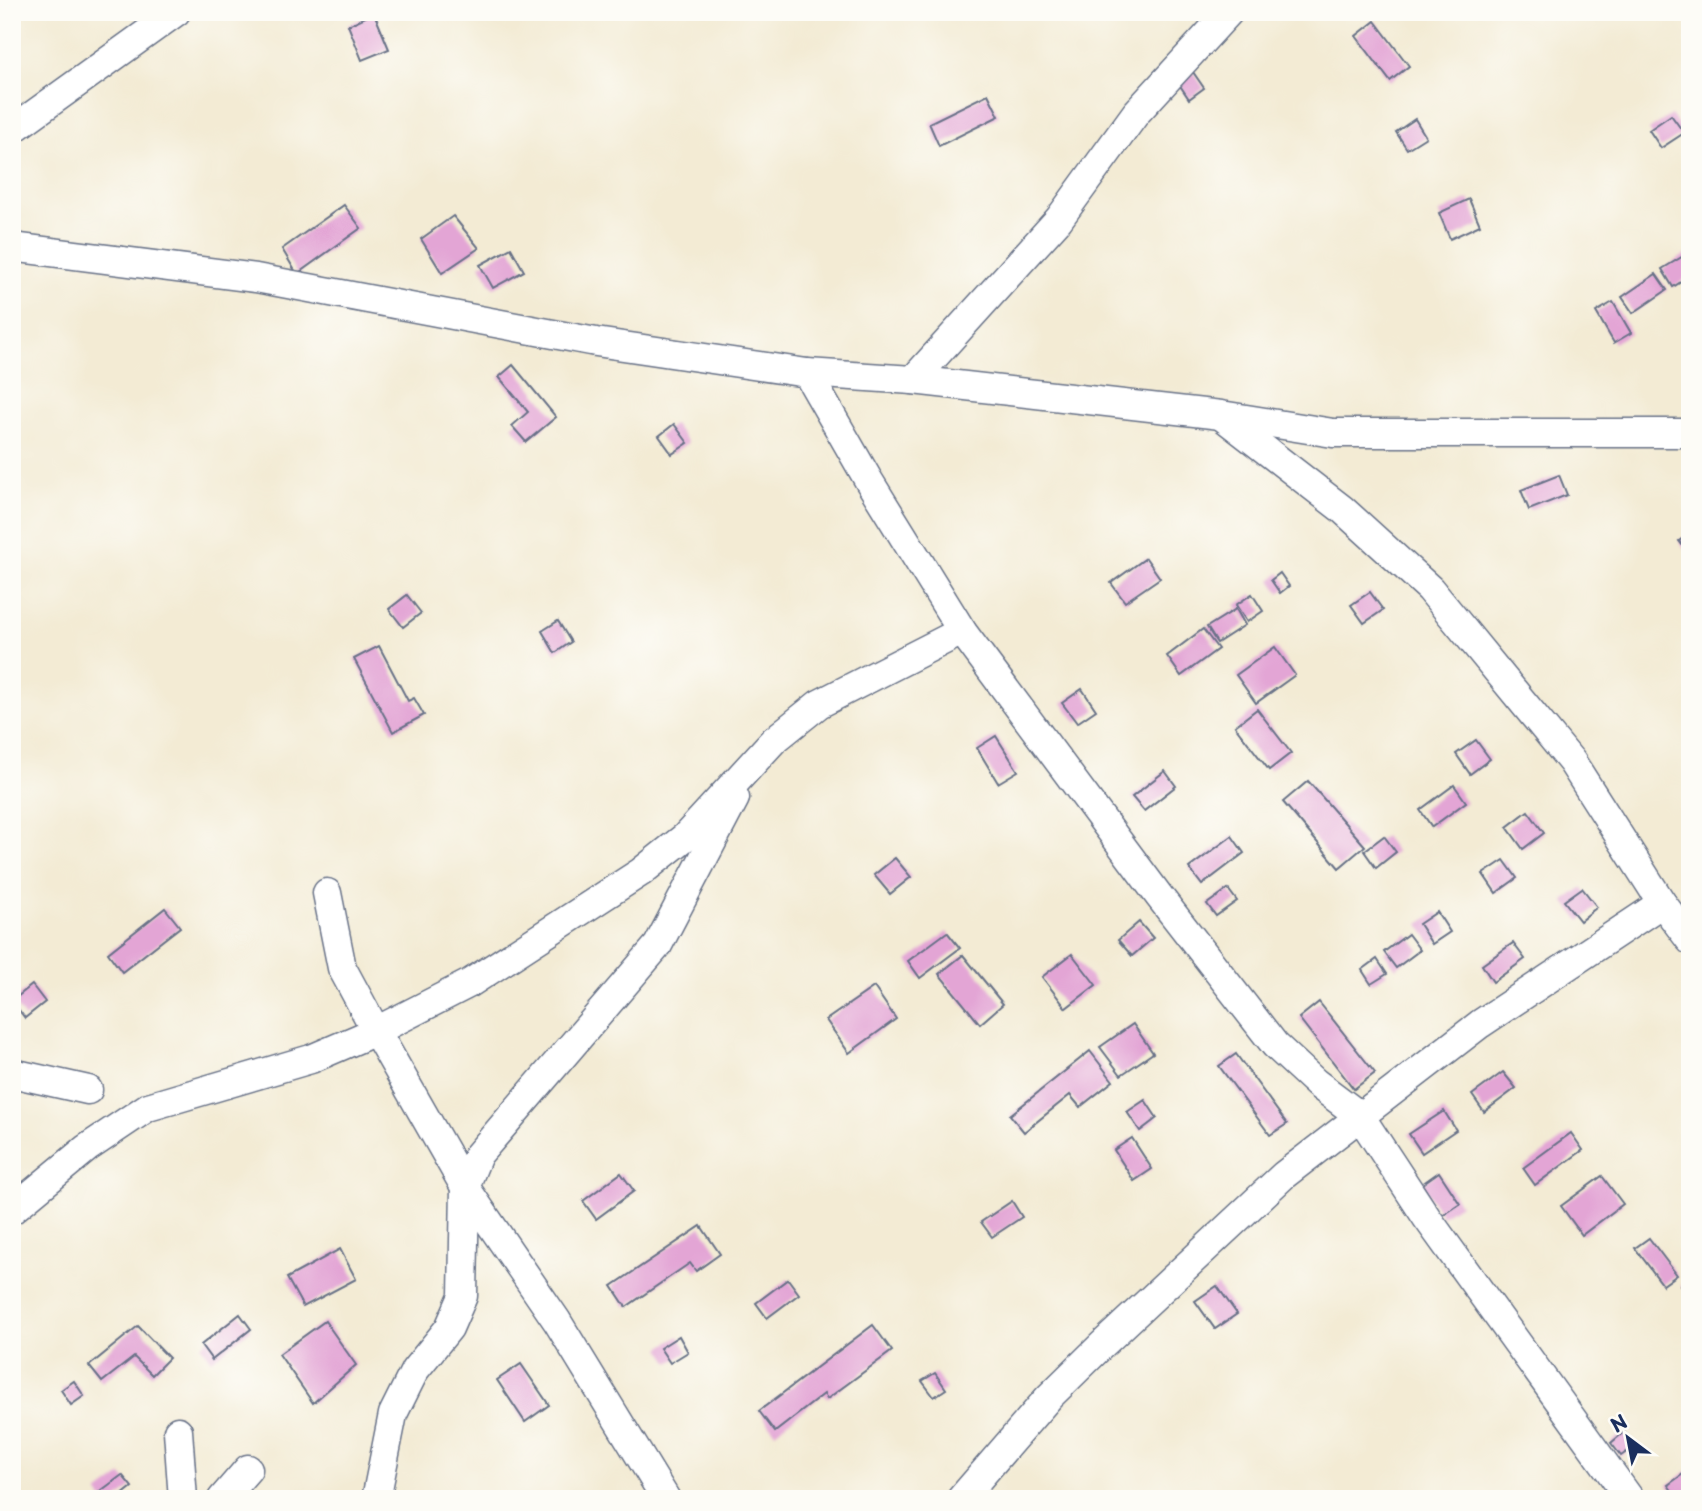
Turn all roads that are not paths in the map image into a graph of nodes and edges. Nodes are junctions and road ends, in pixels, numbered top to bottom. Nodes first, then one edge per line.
1 (176, 12) edge
2 (1229, 12) edge
3 (12, 130) edge
4 (12, 247) edge
5 (807, 373) junction
6 (913, 380) junction
7 (1221, 415) junction
8 (1690, 433) edge
9 (962, 631) junction
10 (753, 765) junction
11 (327, 892) dead end
12 (1662, 903) junction
13 (1690, 940) edge
14 (376, 1031) junction
15 (12, 1073) edge
16 (88, 1090) dead end
17 (1360, 1116) junction
18 (465, 1187) junction
19 (12, 1210) edge
20 (178, 1431) dead end
21 (248, 1469) dead end
22 (183, 1499) edge
23 (222, 1499) edge
24 (376, 1499) edge
25 (666, 1499) edge
26 (961, 1499) edge
27 (1630, 1499) edge

1 - 3 street
2 - 6 street
4 - 5 street
5 - 6 street
5 - 9 street
6 - 7 street
7 - 8 street
7 - 12 street
9 - 10 street
9 - 17 street
10 - 14 street
10 - 18 street
11 - 14 street
12 - 13 street
12 - 17 street
14 - 18 street
14 - 19 street
15 - 16 street
17 - 26 street
17 - 27 street
18 - 24 street
18 - 25 street
20 - 22 street
21 - 23 street

